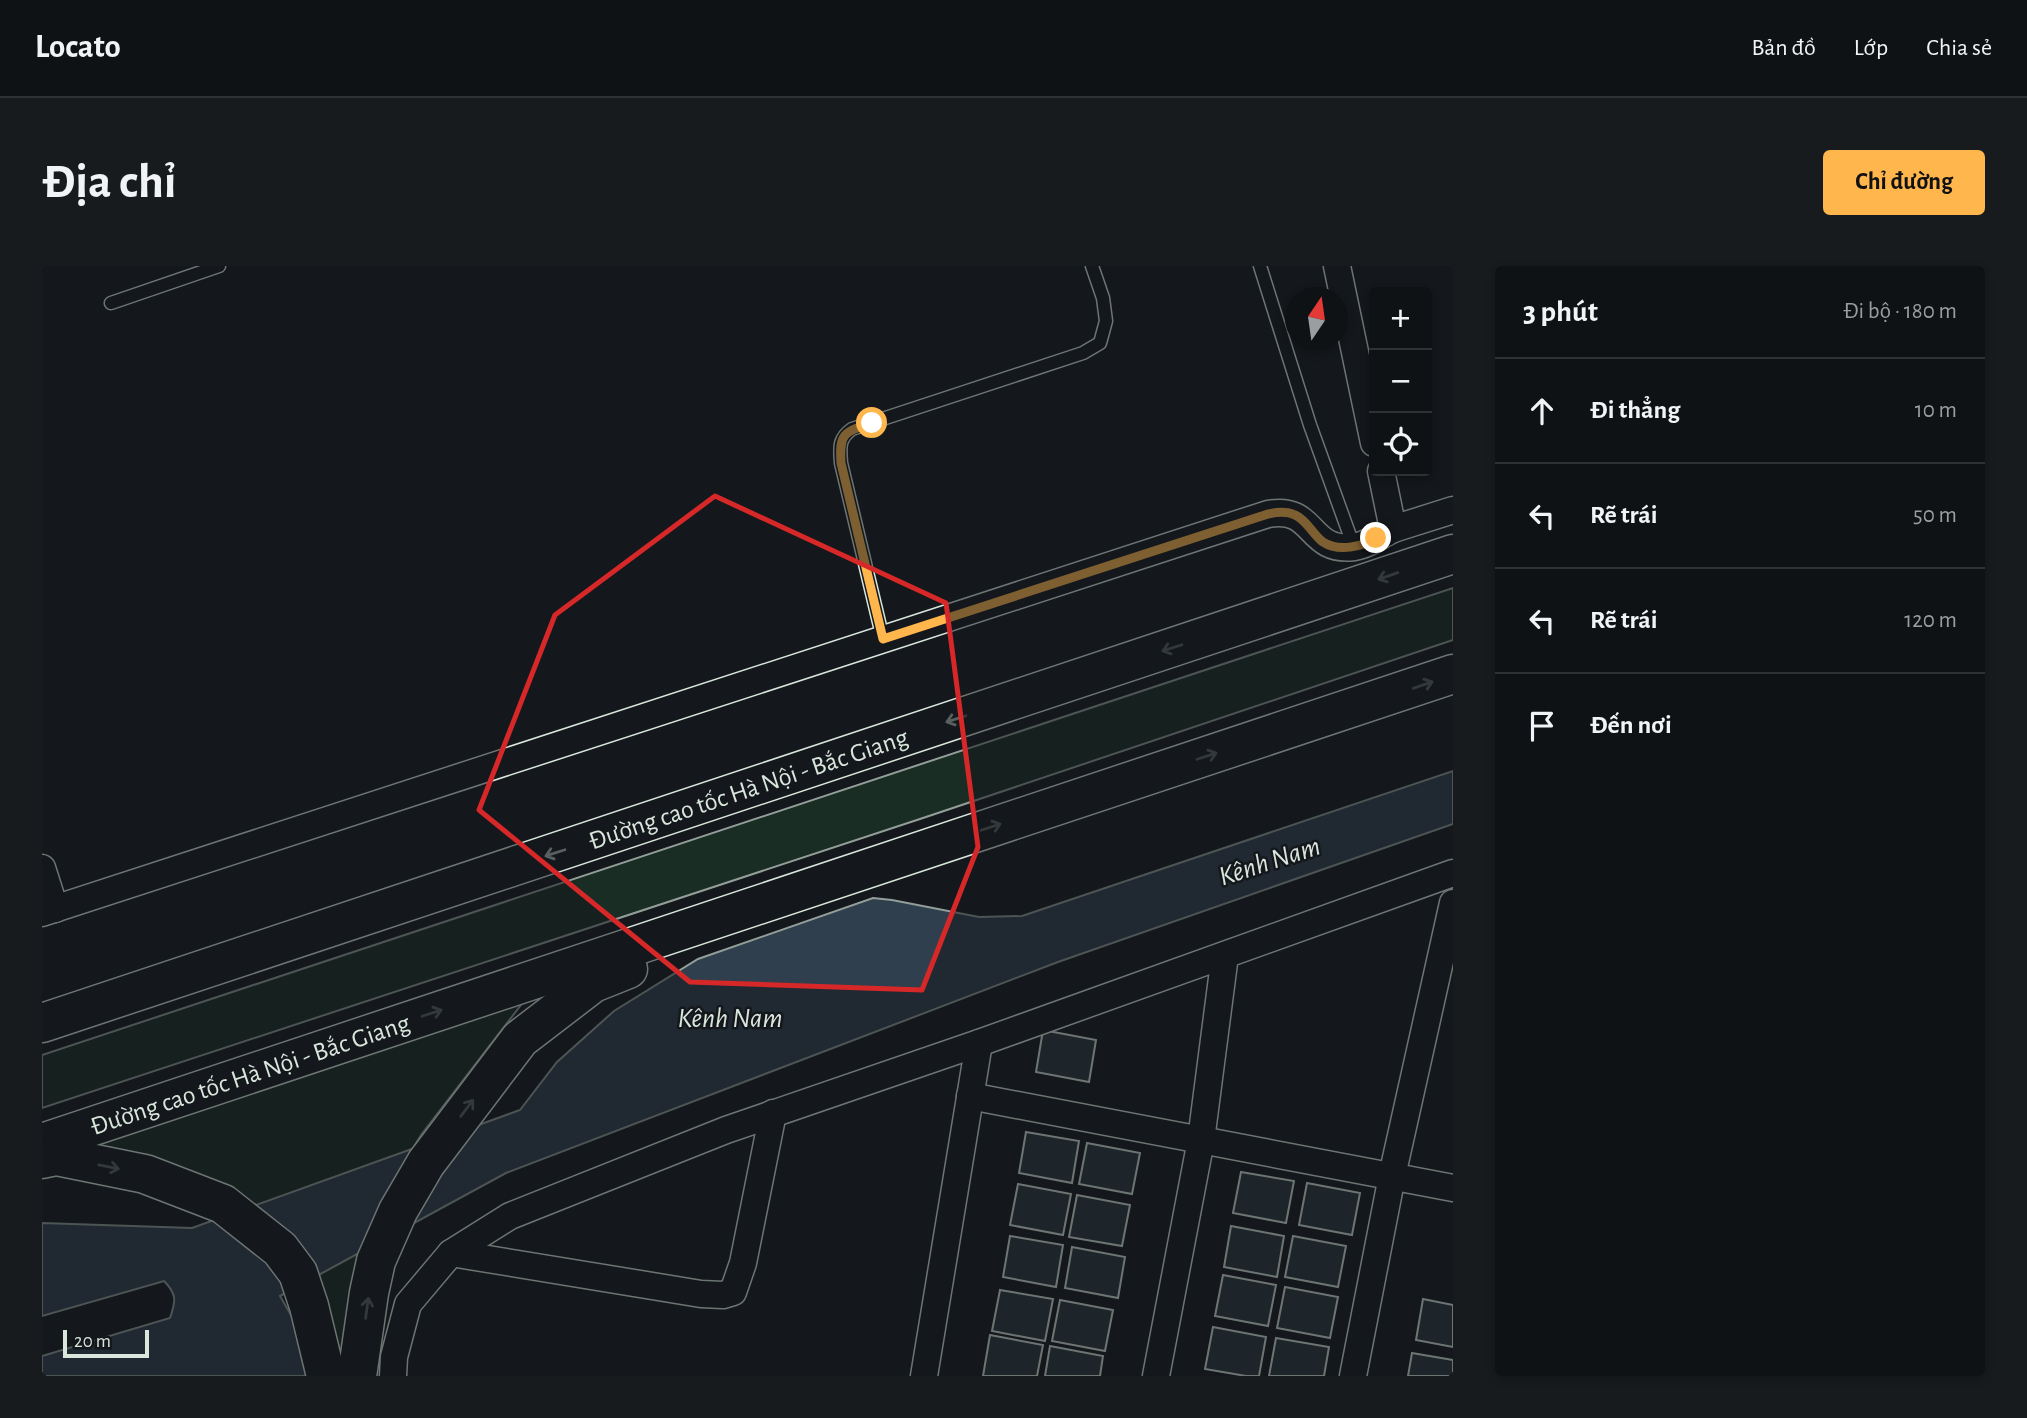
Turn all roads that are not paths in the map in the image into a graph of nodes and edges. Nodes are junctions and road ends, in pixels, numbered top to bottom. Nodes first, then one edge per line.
1 (219, 266) edge
2 (1092, 266) edge
3 (1260, 266) edge
4 (1337, 266) edge
5 (111, 303) dead end
6 (1369, 419) edge
7 (1382, 476) edge
8 (1453, 510) edge
9 (1394, 529) junction
10 (1354, 547) junction
11 (1453, 554) edge
12 (883, 639) junction
13 (1453, 674) edge
14 (926, 849) junction
15 (42, 868) edge
16 (1453, 873) edge
17 (1453, 903) edge
18 (49, 911) edge
19 (1225, 955) junction
20 (42, 1023) edge
21 (979, 1042) junction
22 (970, 1096) junction
23 (773, 1113) junction
24 (1201, 1140) junction
25 (42, 1143) edge
26 (42, 1158) edge
27 (1392, 1176) junction
28 (1453, 1188) edge
29 (451, 1253) junction
30 (326, 1376) edge
31 (358, 1376) edge
32 (393, 1376) edge
33 (924, 1376) edge
34 (1156, 1376) edge
35 (1353, 1376) edge

1 - 5 lane
2 - 12 lane
3 - 10 lane
4 - 6 street
7 - 9 street
8 - 9 street
9 - 10 street
10 - 12 street
11 -> 20 highway, Đường cao tốc Hà Nội - Bắc Giang
12 - 18 street
14 -> 13 highway, Đường cao tốc Hà Nội - Bắc Giang
25 -> 14 highway, Đường cao tốc Hà Nội - Bắc Giang
31 -> 14 highway
15 - 18 street
16 - 19 street
17 - 27 street
19 - 21 street
19 - 24 street
21 - 22 street
21 - 23 street
22 - 24 street
22 - 33 street
23 - 29 street
23 - 29 street
24 - 27 street
24 - 34 street
26 -> 30 highway
27 - 28 street
27 - 35 street
29 - 32 street

